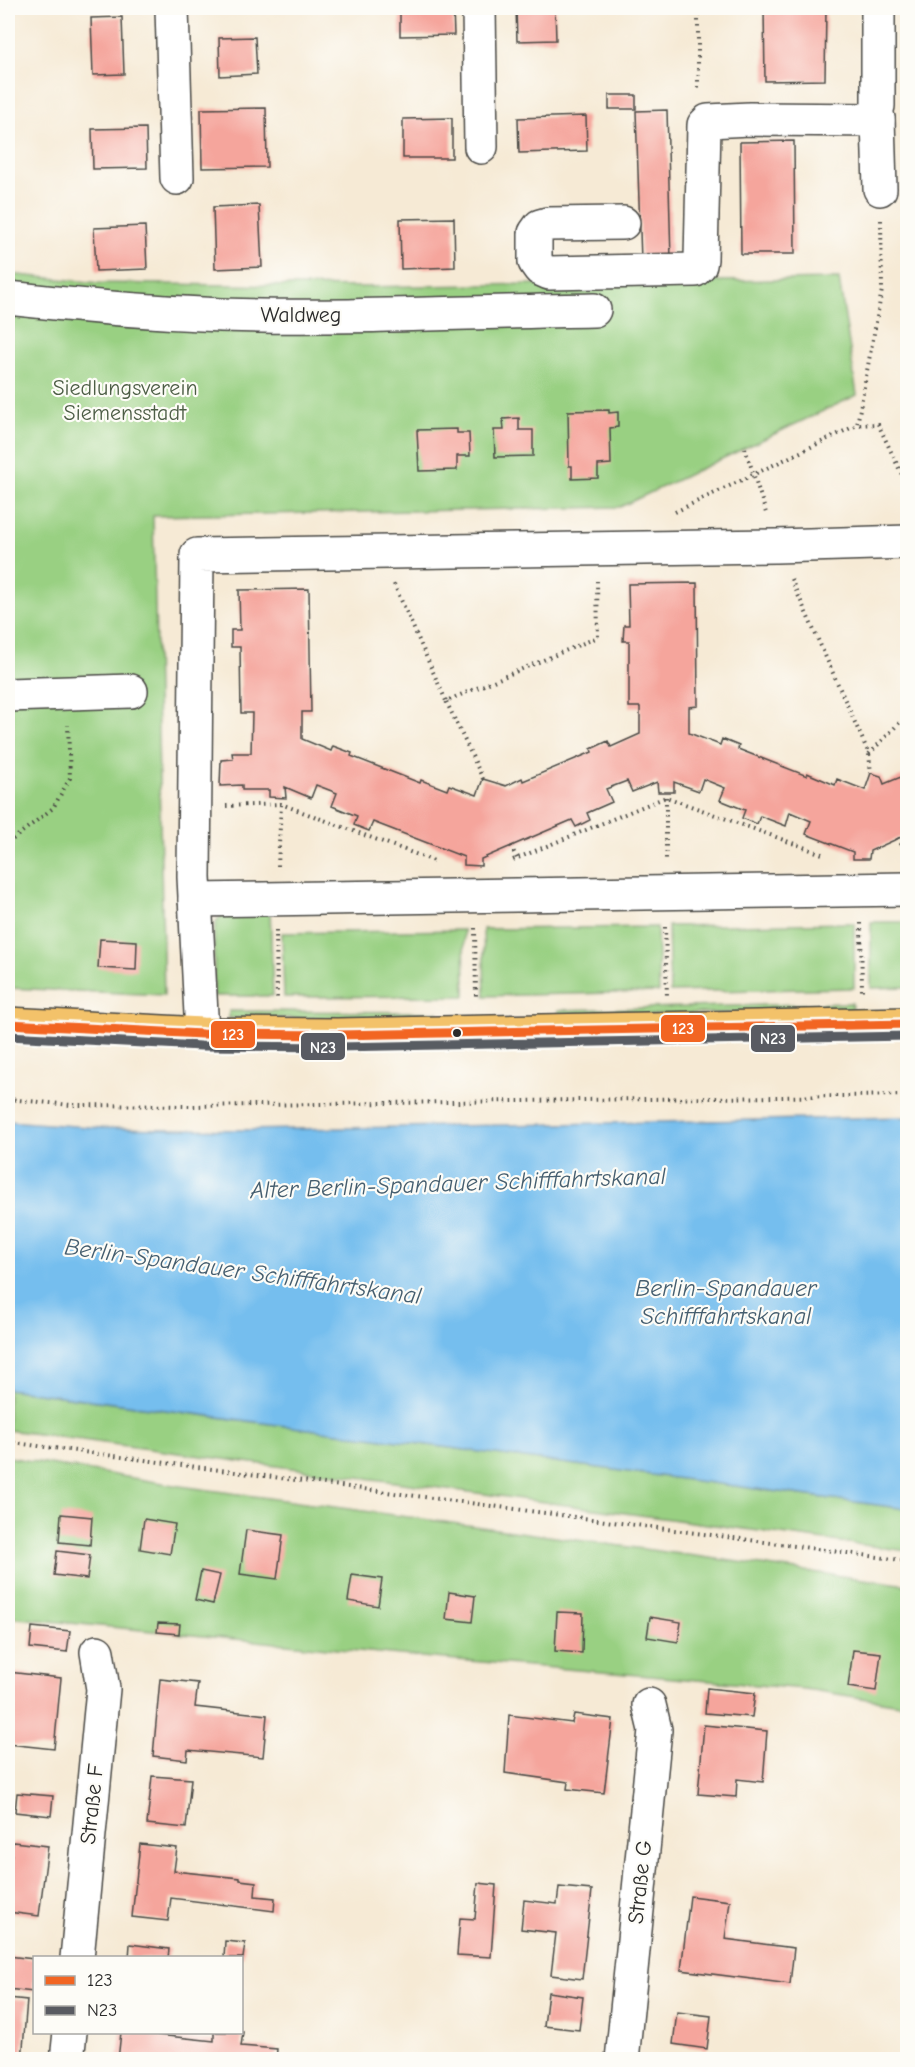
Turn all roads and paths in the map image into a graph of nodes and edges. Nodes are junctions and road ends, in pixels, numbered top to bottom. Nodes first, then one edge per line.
1 (172, 8) edge
2 (479, 8) edge
3 (878, 8) edge
4 (878, 114) junction
5 (481, 147) dead end
6 (177, 178) dead end
7 (880, 189) joint
8 (623, 224) dead end
9 (8, 298) edge
10 (594, 310) dead end
11 (857, 425) junction
12 (745, 448) dead end
13 (753, 476) junction
14 (906, 478) edge
15 (908, 486) edge
16 (669, 515) dead end
17 (908, 542) edge
18 (776, 546) junction
19 (596, 549) junction
20 (380, 552) junction
21 (130, 691) dead end
22 (66, 694) junction
23 (8, 695) edge
24 (446, 701) junction
25 (908, 714) edge
26 (869, 754) junction
27 (871, 774) dead end
28 (483, 779) dead end
29 (195, 806) junction
30 (897, 838) dead end
31 (8, 843) edge
32 (511, 846) dead end
33 (907, 852) edge
34 (898, 855) dead end
35 (827, 856) dead end
36 (517, 859) junction
37 (506, 863) dead end
38 (442, 864) dead end
39 (908, 889) edge
40 (860, 890) junction
41 (474, 896) junction
42 (195, 900) junction
43 (862, 999) dead end
44 (476, 1000) dead end
45 (8, 1024) edge
46 (908, 1024) edge
47 (202, 1034) junction
48 (908, 1095) edge
49 (8, 1099) edge
50 (8, 1442) edge
51 (908, 1561) edge
52 (97, 1652) dead end
53 (649, 1705) dead end
54 (77, 1956) edge
55 (70, 2034) edge
56 (67, 2060) edge
57 (622, 2060) edge

1 - 6 street
2 - 5 street
3 - 4 street
4 - 7 street
4 - 8 street
7 - 11 path
9 - 10 street, Waldweg
11 - 13 path
11 - 14 path
12 - 13 path
13 - 16 path
13 - 18 path
14 - 15 path
17 - 18 street
18 - 19 street
18 - 26 path
19 - 20 street
19 - 24 path
20 - 24 path
20 - 29 street
21 - 22 street
22 - 23 street
22 - 31 path
24 - 28 path
25 - 26 path
26 - 27 path
29 - 38 path
29 - 42 street
30 - 33 path
32 - 36 path
33 - 34 path
35 - 36 path
36 - 37 path
39 - 40 street
40 - 41 street
40 - 43 path
41 - 42 street
41 - 44 path
42 - 47 street
45 - 47 main road
46 - 47 main road
48 - 49 path
50 - 51 path
52 - 54 street, Straße F
53 - 57 street, Straße G
55 - 56 street

